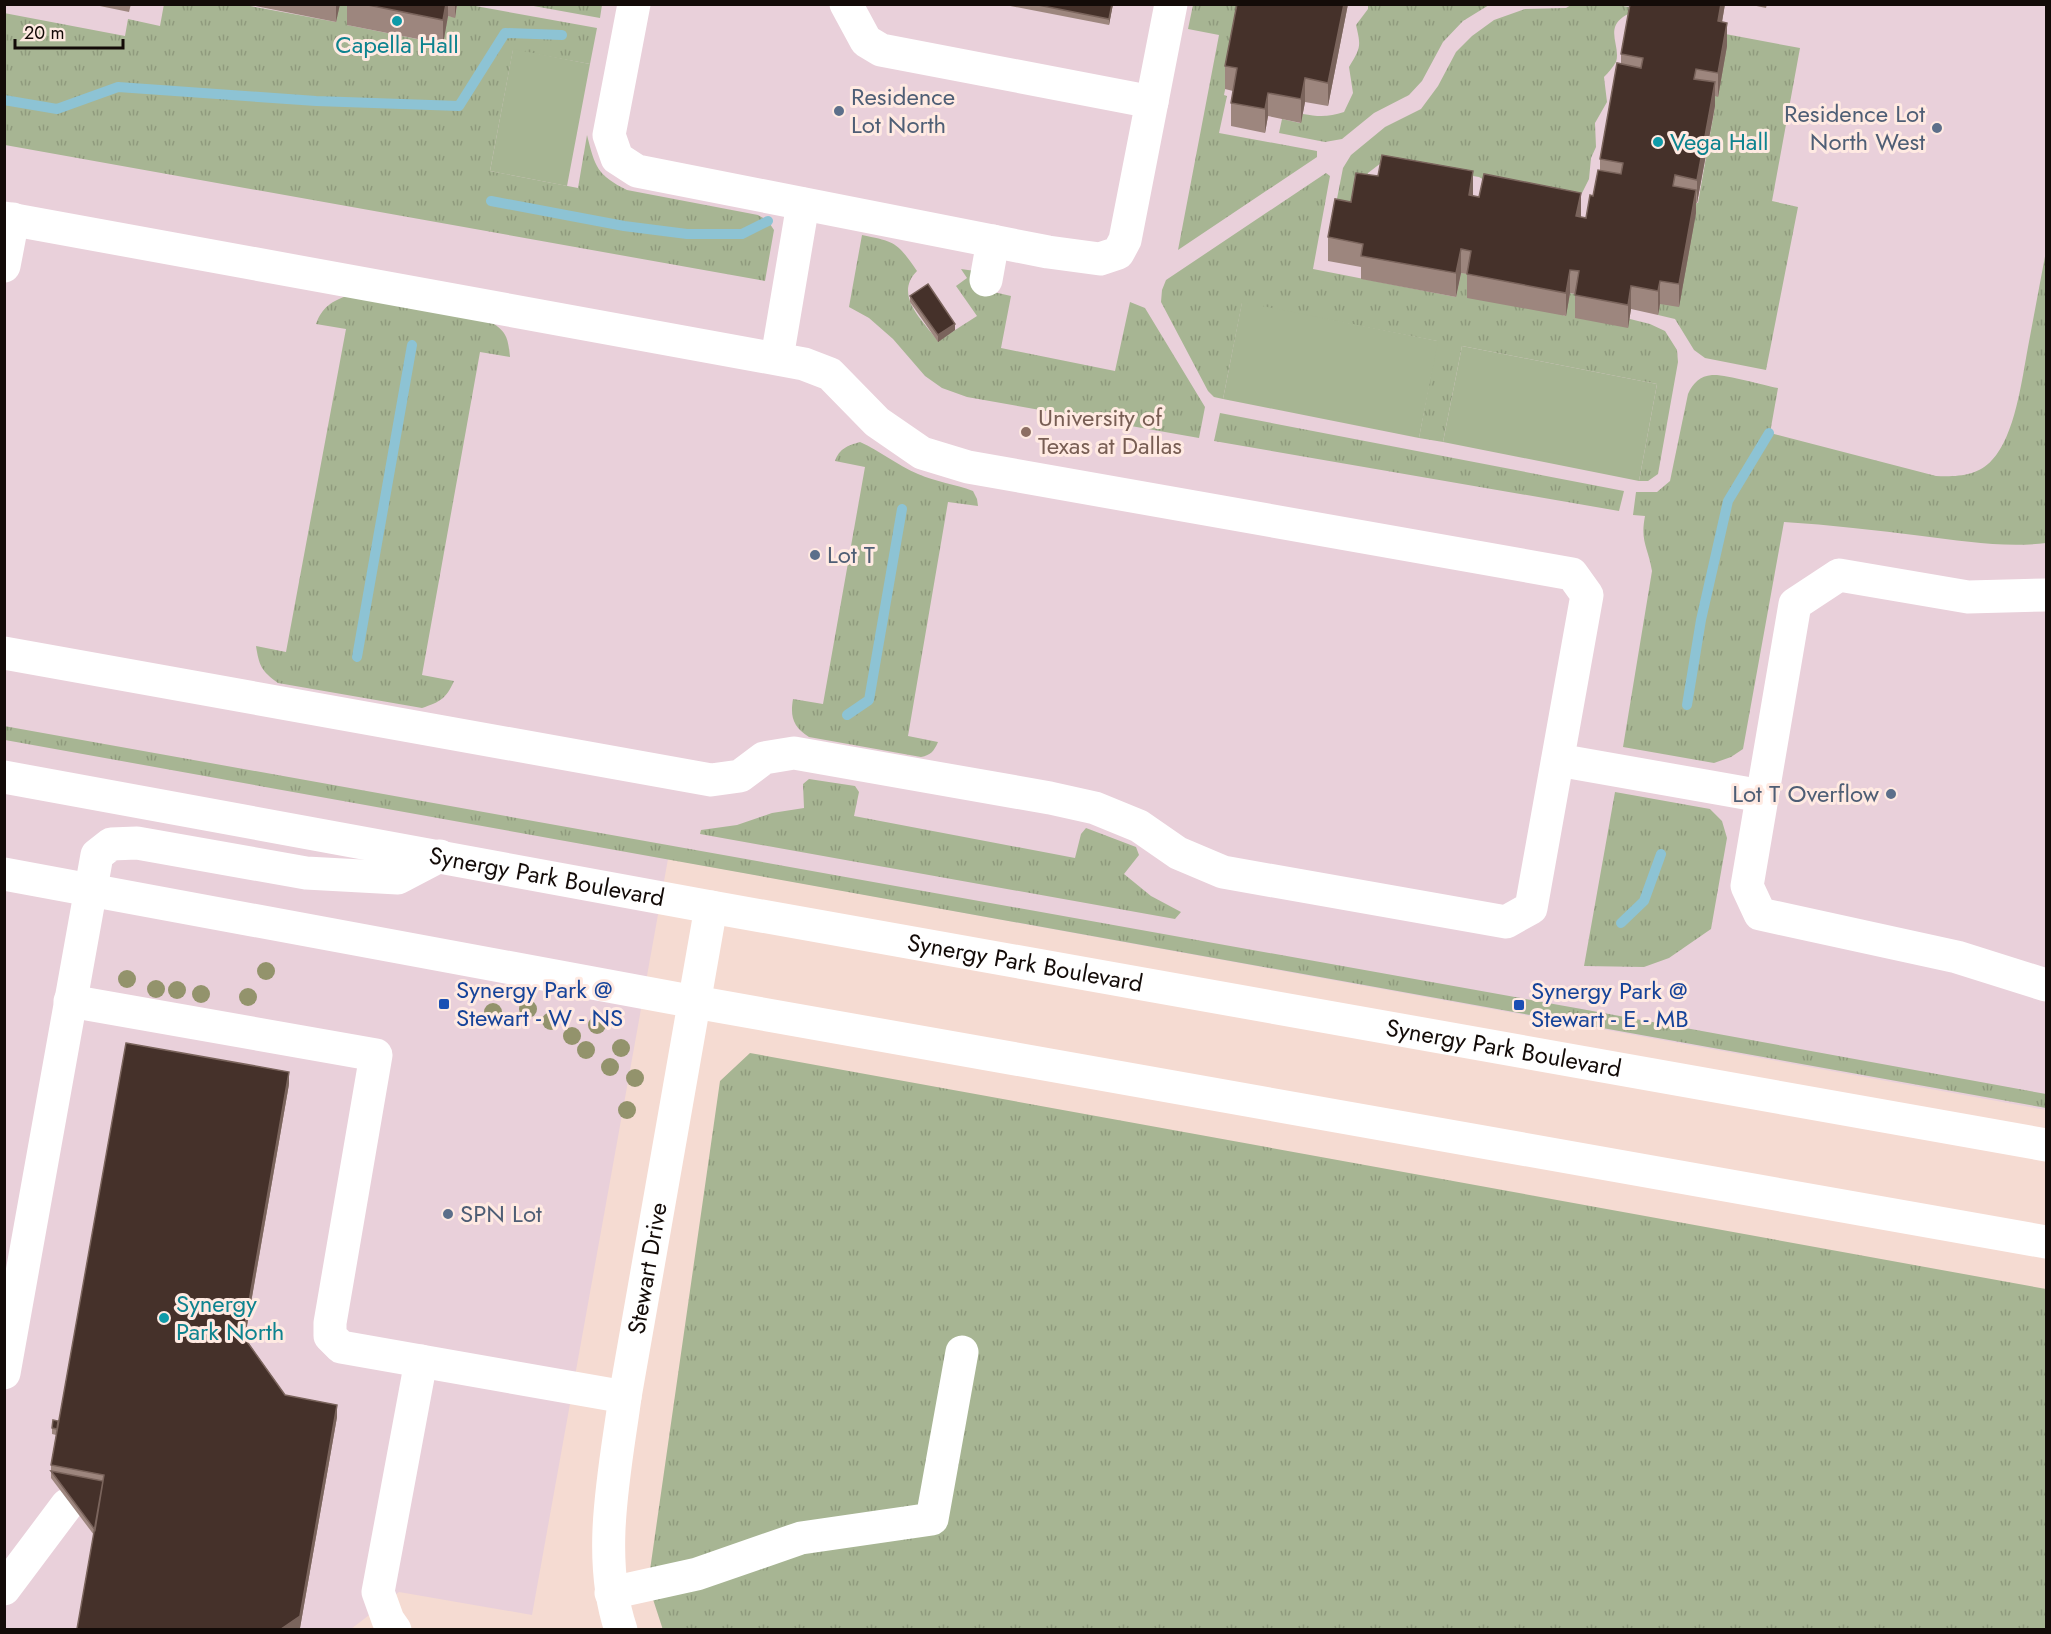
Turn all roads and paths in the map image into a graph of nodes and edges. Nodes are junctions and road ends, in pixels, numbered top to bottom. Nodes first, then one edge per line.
1 (634, 4) edge
2 (846, 4) edge
3 (1170, 4) edge
4 (1152, 102) junction
5 (803, 204) junction
6 (9, 218) edge
7 (993, 241) junction
8 (4, 266) edge
9 (986, 280) dead end
10 (777, 358) junction
11 (2046, 595) edge
12 (4, 653) edge
13 (1558, 760) junction
14 (8, 780) edge
15 (1762, 796) junction
16 (440, 856) junction
17 (4, 874) edge
18 (90, 890) junction
19 (711, 907) junction
20 (2046, 985) edge
21 (70, 1001) junction
22 (694, 1002) junction
23 (2046, 1145) edge
24 (2046, 1242) edge
25 (962, 1352) dead end
26 (421, 1361) junction
27 (4, 1372) edge
28 (626, 1397) junction
29 (67, 1505) edge
30 (4, 1589) edge
31 (611, 1593) junction
32 (395, 1629) edge
33 (621, 1629) edge

1 - 5 street
2 - 4 street
3 - 4 street
4 - 7 street
5 - 7 street
5 - 10 street
6 - 8 street
6 - 10 street
7 - 9 street
10 - 13 street
11 - 15 street
12 - 13 street
13 - 15 street
14 - 16 street, Synergy Park Boulevard
15 - 20 street
16 - 18 street
16 - 19 street, Synergy Park Boulevard
17 - 18 street
18 - 21 street
18 - 22 street
19 - 22 street, Stewart Drive
19 - 23 street, Synergy Park Boulevard
21 - 26 street
21 - 27 street
22 - 24 street
22 - 28 street, Stewart Drive
25 - 31 street
26 - 28 street
26 - 32 street
28 - 31 street, Stewart Drive
29 - 30 street
31 - 33 street, Stewart Drive

